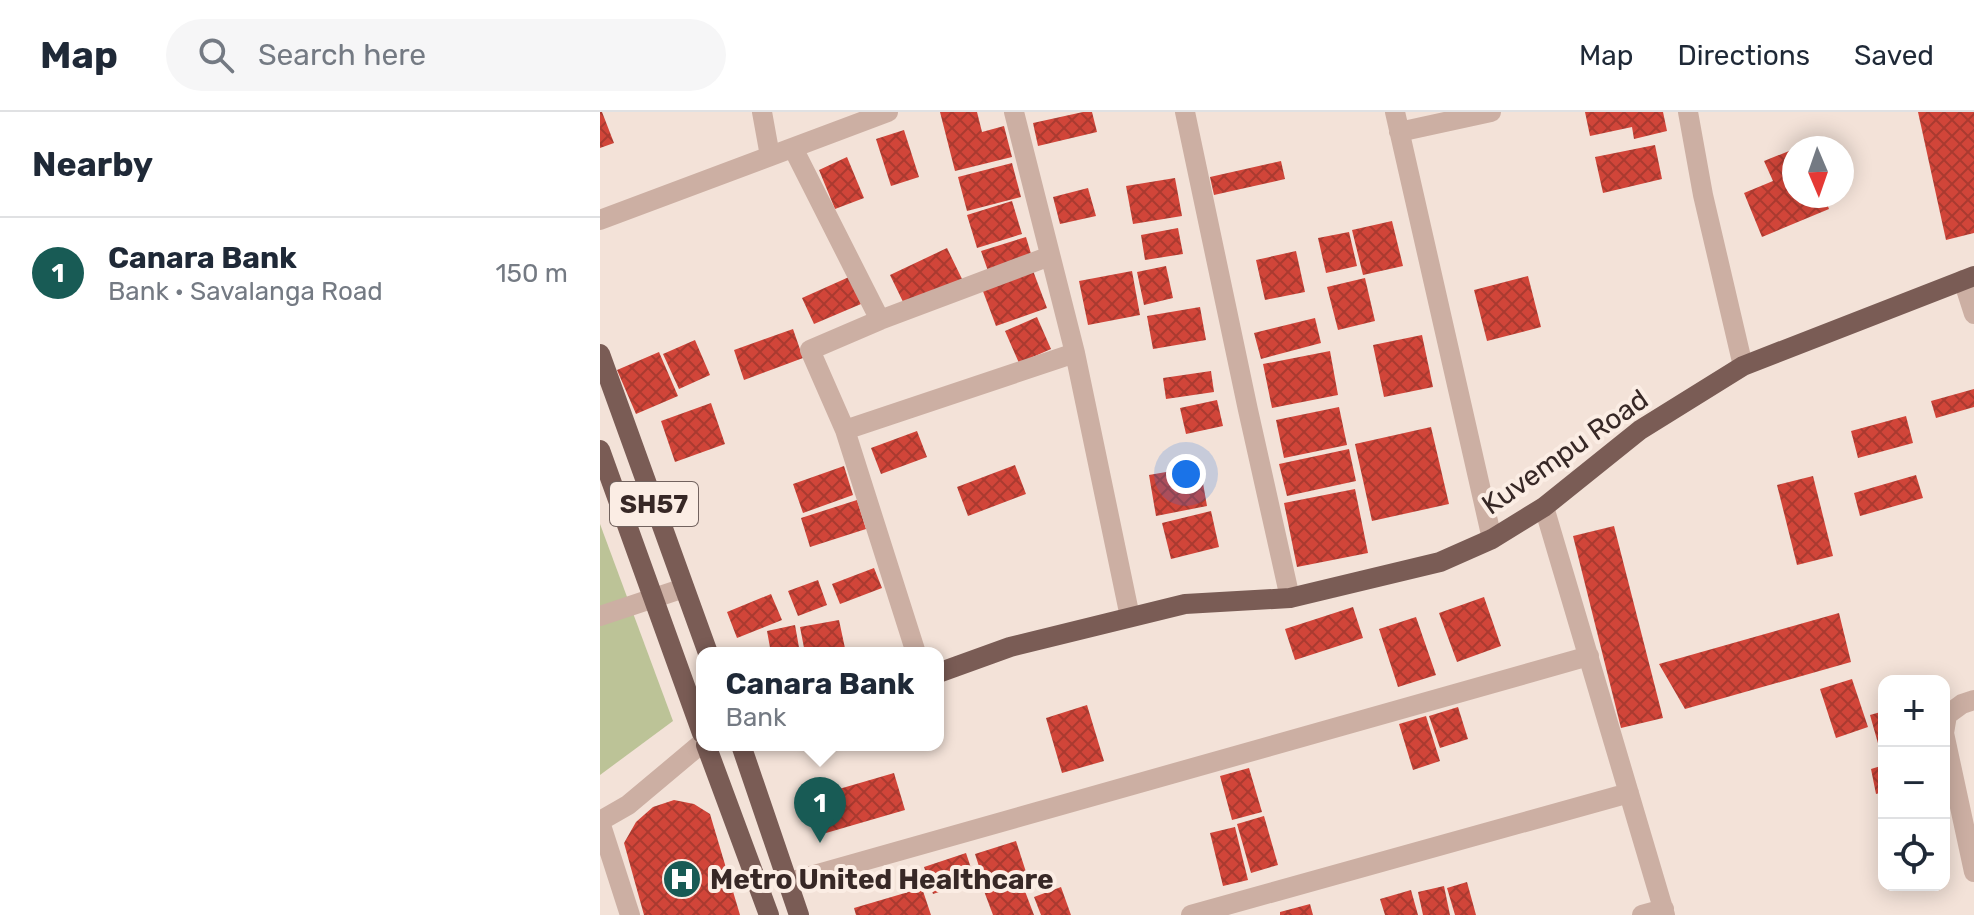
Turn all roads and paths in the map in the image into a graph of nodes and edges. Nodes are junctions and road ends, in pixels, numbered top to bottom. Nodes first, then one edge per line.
1 (762, 112) edge
2 (888, 112) edge
3 (1014, 112) edge
4 (1185, 112) edge
5 (1491, 112) edge
6 (1688, 112) edge
7 (1397, 122) edge
8 (793, 148) junction
9 (770, 156) junction
10 (600, 220) edge
11 (1050, 256) junction
12 (1969, 278) edge
13 (1974, 314) edge
14 (880, 320) junction
15 (1075, 353) junction
16 (600, 354) edge
17 (1743, 366) junction
18 (845, 430) junction
19 (600, 450) edge
20 (1544, 507) junction
21 (1492, 539) junction
22 (684, 588) junction
23 (1290, 598) junction
24 (654, 599) junction
25 (600, 616) edge
26 (1130, 617) junction
27 (706, 647) edge
28 (914, 647) edge
29 (1589, 656) junction
30 (944, 671) edge
31 (1974, 700) edge
32 (696, 716) edge
33 (696, 750) edge
34 (707, 751) edge
35 (743, 751) edge
36 (1629, 793) junction
37 (600, 821) edge
38 (1974, 872) edge
39 (789, 882) junction
40 (1664, 912) edge
41 (630, 915) edge
42 (769, 915) edge
43 (799, 915) edge
44 (1191, 915) edge
45 (1642, 915) edge

1 - 9 street
2 - 8 street
3 - 11 street
4 - 23 street
5 - 7 street
6 - 17 street
7 - 21 street
8 - 9 street
8 - 14 street
9 - 10 street
11 - 14 street
11 - 15 street
12 - 13 street
12 - 17 main road, Kuvempu Road
14 - 18 street
15 - 18 street
15 - 26 street
16 - 22 main road, SH57
17 - 20 main road, Kuvempu Road
18 - 28 street
19 - 24 main road, SH57
20 - 21 main road, Kuvempu Road
20 - 29 street
21 - 23 main road, Kuvempu Road
22 - 24 street
22 - 27 main road, SH57
23 - 26 main road, Kuvempu Road
24 - 25 street
24 - 32 main road, SH57
26 - 30 main road, Kuvempu Road
29 - 36 street
29 - 39 street
31 - 38 street
33 - 37 street
34 - 42 main road
35 - 39 main road
36 - 40 street
36 - 44 street
37 - 41 street
39 - 43 main road
40 - 45 street

